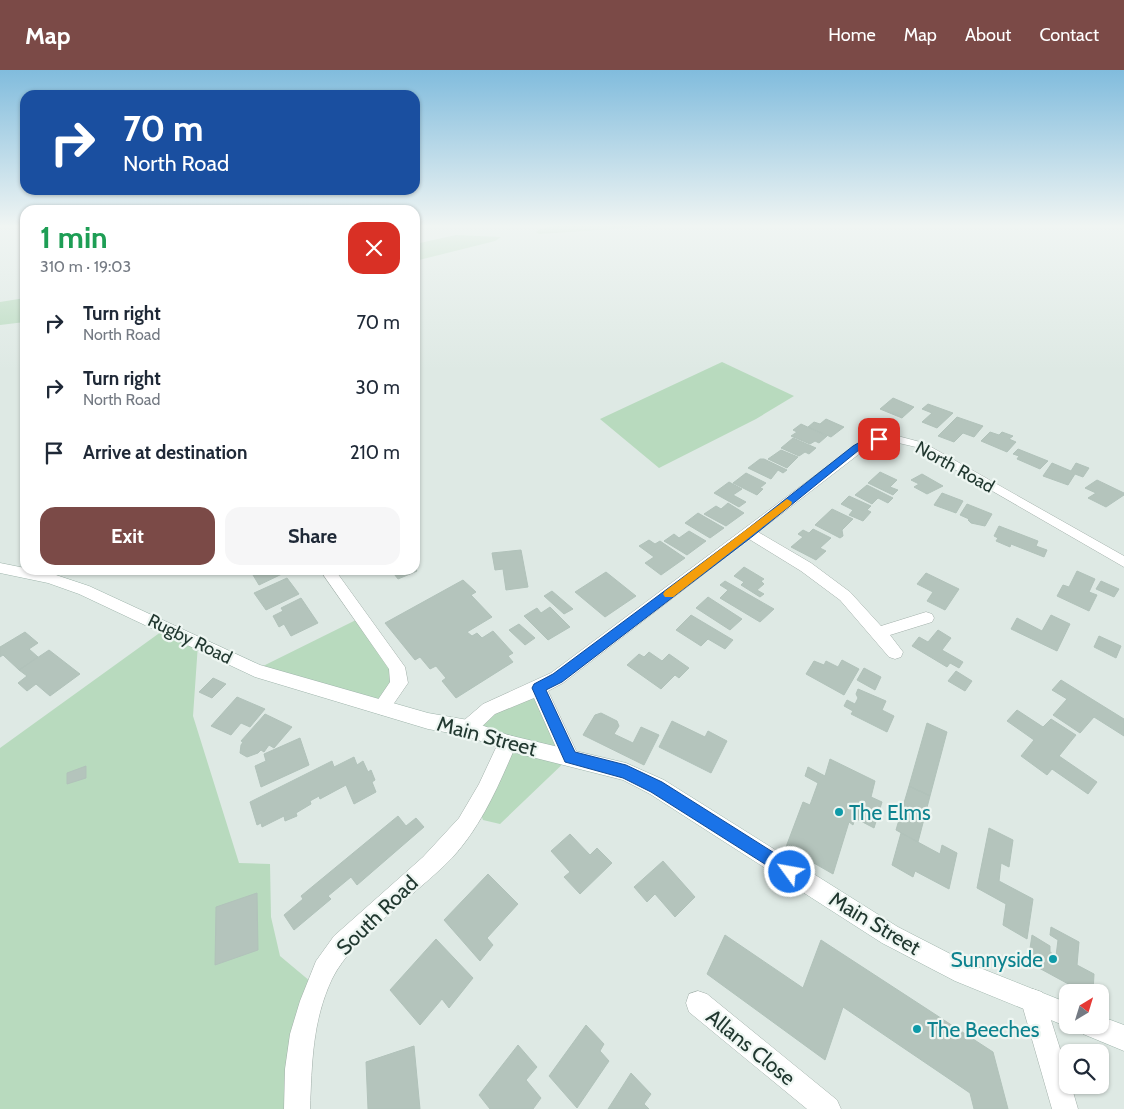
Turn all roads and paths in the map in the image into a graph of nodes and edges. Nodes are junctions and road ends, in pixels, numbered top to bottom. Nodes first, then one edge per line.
1 (749, 533) junction
2 (1124, 562) edge
3 (0, 568) edge
4 (20, 572) edge
5 (35, 575) edge
6 (331, 575) edge
7 (926, 618) dead end
8 (880, 632) junction
9 (895, 652) dead end
10 (538, 688) junction
11 (382, 707) junction
12 (468, 728) junction
13 (508, 743) junction
14 (570, 757) junction
15 (1033, 1001) junction
16 (698, 1003) dead end
17 (1059, 1011) edge
18 (1109, 1032) edge
19 (1124, 1038) edge
20 (297, 1109) edge
21 (828, 1109) edge
22 (1065, 1109) edge

1 - 2 street, North Road
1 - 8 street
1 - 10 street, North Road
3 - 4 street, Rugby Road
5 - 11 street, Rugby Road
6 - 11 street
7 - 8 street
8 - 9 street
10 - 12 street, North Road
10 - 14 street
11 - 12 street, Main Street
12 - 13 street, Main Street
13 - 14 street, Main Street
13 - 20 street, South Road
14 - 15 street, Main Street
15 - 17 street, Main Street
15 - 22 street
16 - 21 street, Allans Close
18 - 19 street

